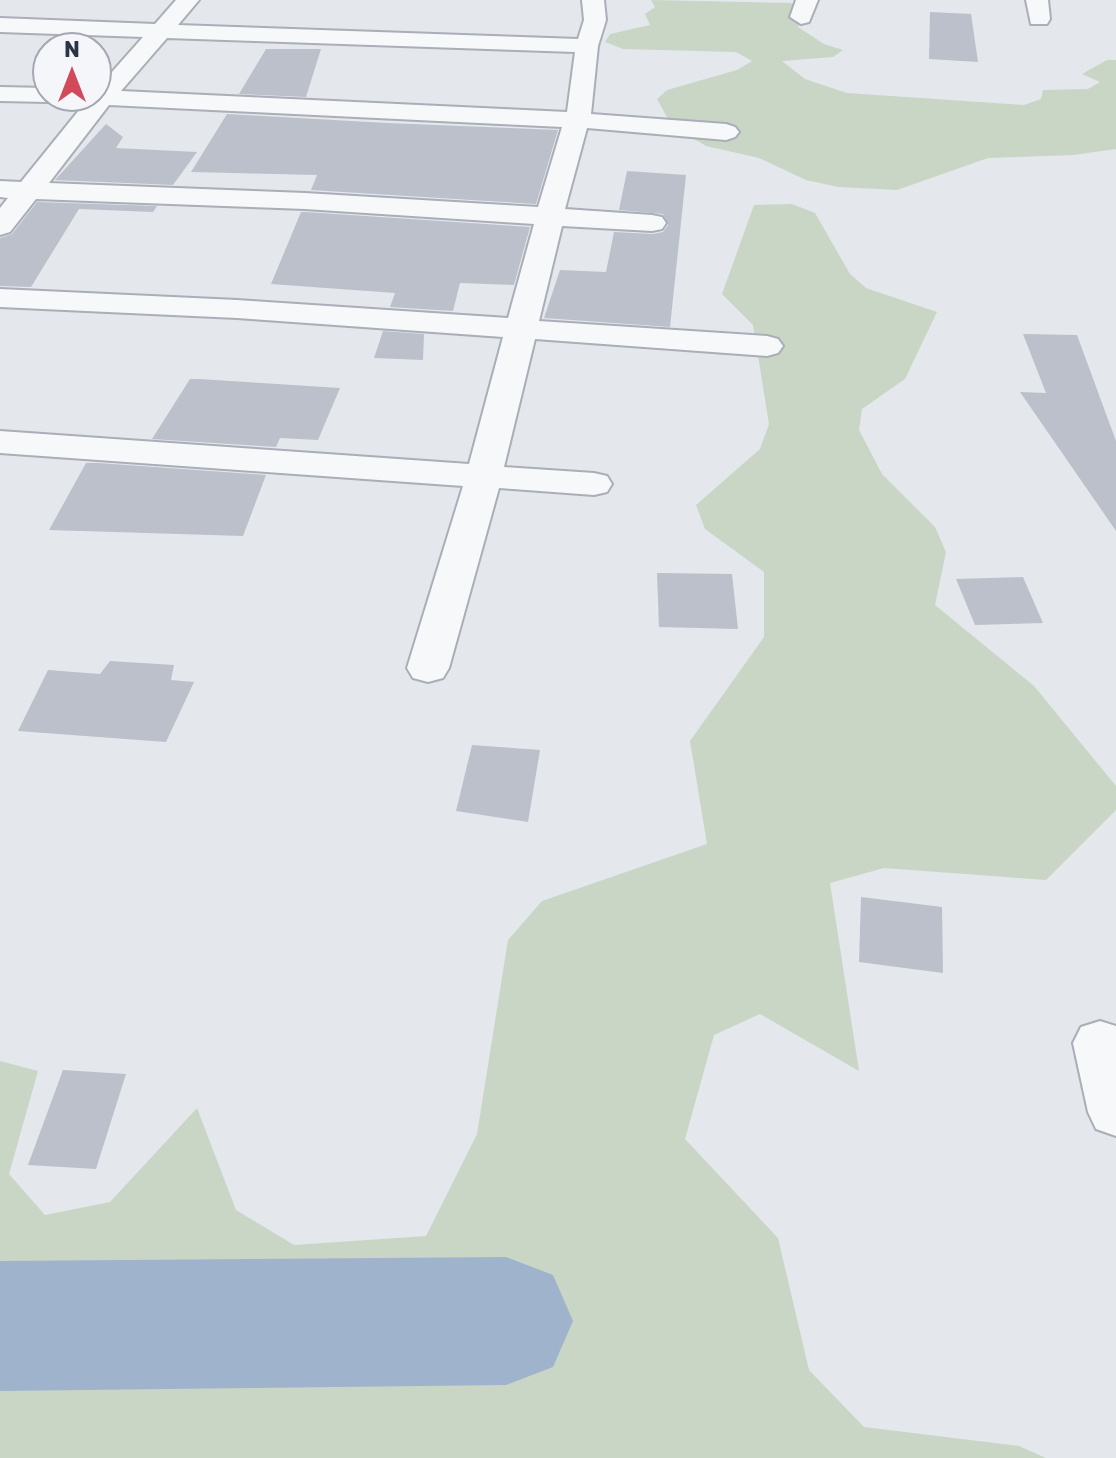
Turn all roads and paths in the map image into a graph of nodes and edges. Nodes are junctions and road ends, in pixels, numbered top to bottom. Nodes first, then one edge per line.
1 (188, 0) edge
2 (593, 0) edge
3 (0, 25) edge
4 (162, 30) junction
5 (587, 46) junction
6 (112, 87) edge
7 (0, 94) edge
8 (32, 95) edge
9 (112, 97) edge
10 (91, 112) edge
11 (578, 120) junction
12 (726, 132) dead end
13 (0, 189) edge
14 (30, 190) junction
15 (550, 217) junction
16 (652, 223) dead end
17 (0, 226) edge
18 (0, 298) edge
19 (522, 327) junction
20 (767, 346) dead end
21 (0, 442) edge
22 (484, 476) junction
23 (594, 484) dead end
24 (428, 668) dead end
25 (1100, 1043) dead end
26 (1116, 1112) edge

1 - 4 street
2 - 5 street
3 - 4 street
4 - 5 street
4 - 6 street
5 - 11 street
7 - 8 street
9 - 11 street
10 - 14 street
11 - 12 street
11 - 15 street
13 - 14 street
14 - 15 street
14 - 17 street
15 - 16 street
15 - 19 street
18 - 19 street
19 - 20 street
19 - 22 street
21 - 22 street
22 - 23 street
22 - 24 street
25 - 26 street

